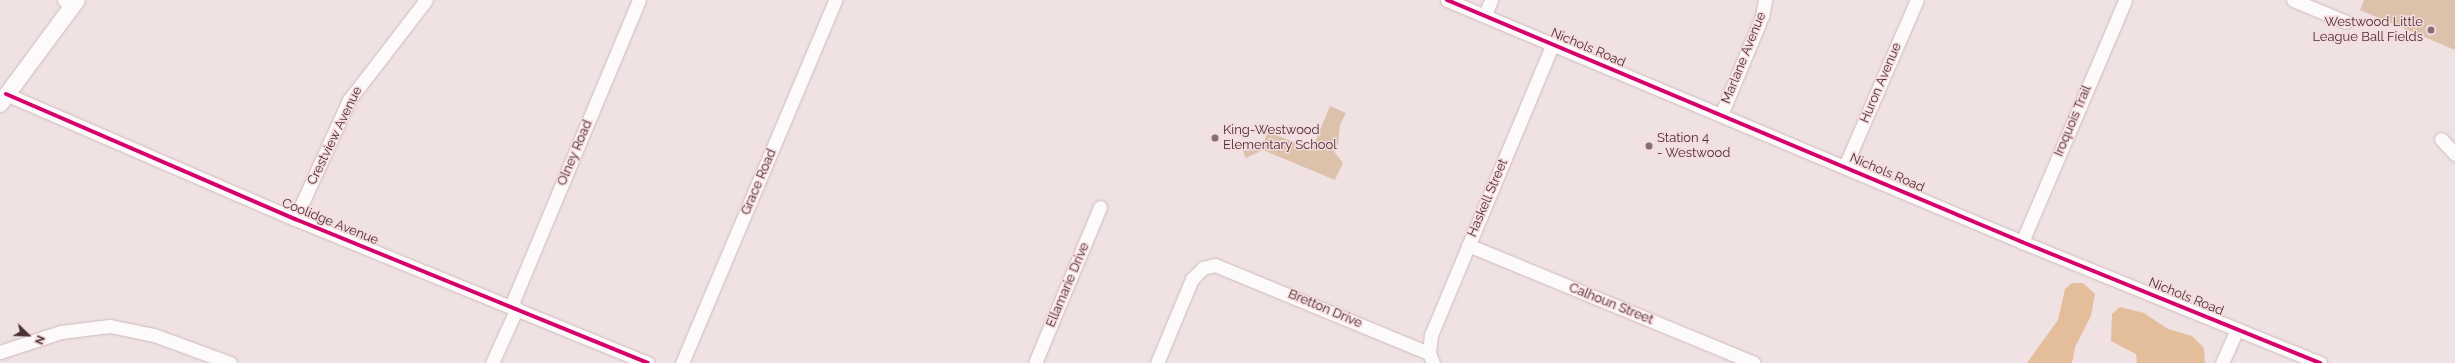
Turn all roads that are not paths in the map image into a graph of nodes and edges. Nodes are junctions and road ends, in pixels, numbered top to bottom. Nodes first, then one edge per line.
1 (426, 0) edge
2 (639, 0) edge
3 (836, 0) edge
4 (1447, 0) edge
5 (1491, 0) edge
6 (1765, 0) edge
7 (1917, 0) edge
8 (2125, 0) edge
9 (2292, 0) edge
10 (71, 1) edge
11 (1485, 15) junction
12 (2346, 22) dead end
13 (1553, 44) junction
14 (3, 99) edge
15 (1721, 115) junction
16 (2441, 139) dead end
17 (2455, 154) edge
18 (1845, 166) junction
19 (1100, 207) dead end
20 (295, 219) junction
21 (2022, 242) junction
22 (1468, 245) junction
23 (514, 307) junction
24 (2237, 329) junction
25 (0, 352) edge
26 (1431, 358) edge
27 (230, 363) edge
28 (492, 363) edge
29 (648, 363) edge
30 (682, 363) edge
31 (1035, 363) edge
32 (1157, 363) edge
33 (1754, 363) edge
34 (2222, 363) edge
35 (2320, 363) edge

1 - 20 street, Crestview Avenue
2 - 23 street, Olney Road
3 - 30 street, Grace Road
4 - 11 street, Nichols Road
5 - 11 street
6 - 15 street, Marlane Avenue
7 - 18 street, Huron Avenue
8 - 21 street, Iroquois Trail
9 - 12 street
10 - 14 main road
11 - 13 street, Nichols Road
13 - 15 street, Nichols Road
13 - 22 street, Haskell Street
14 - 20 street, Coolidge Avenue
15 - 18 street, Nichols Road
16 - 17 street
18 - 21 street, Nichols Road
19 - 31 street, Ellamarie Drive
20 - 23 street, Coolidge Avenue
21 - 24 street, Nichols Road
22 - 26 street, Haskell Street
22 - 33 street, Calhoun Street
23 - 28 street, Olney Road
23 - 29 street, Coolidge Avenue
24 - 34 street
24 - 35 street, Nichols Road
25 - 27 street
26 - 32 street, Bretton Drive

